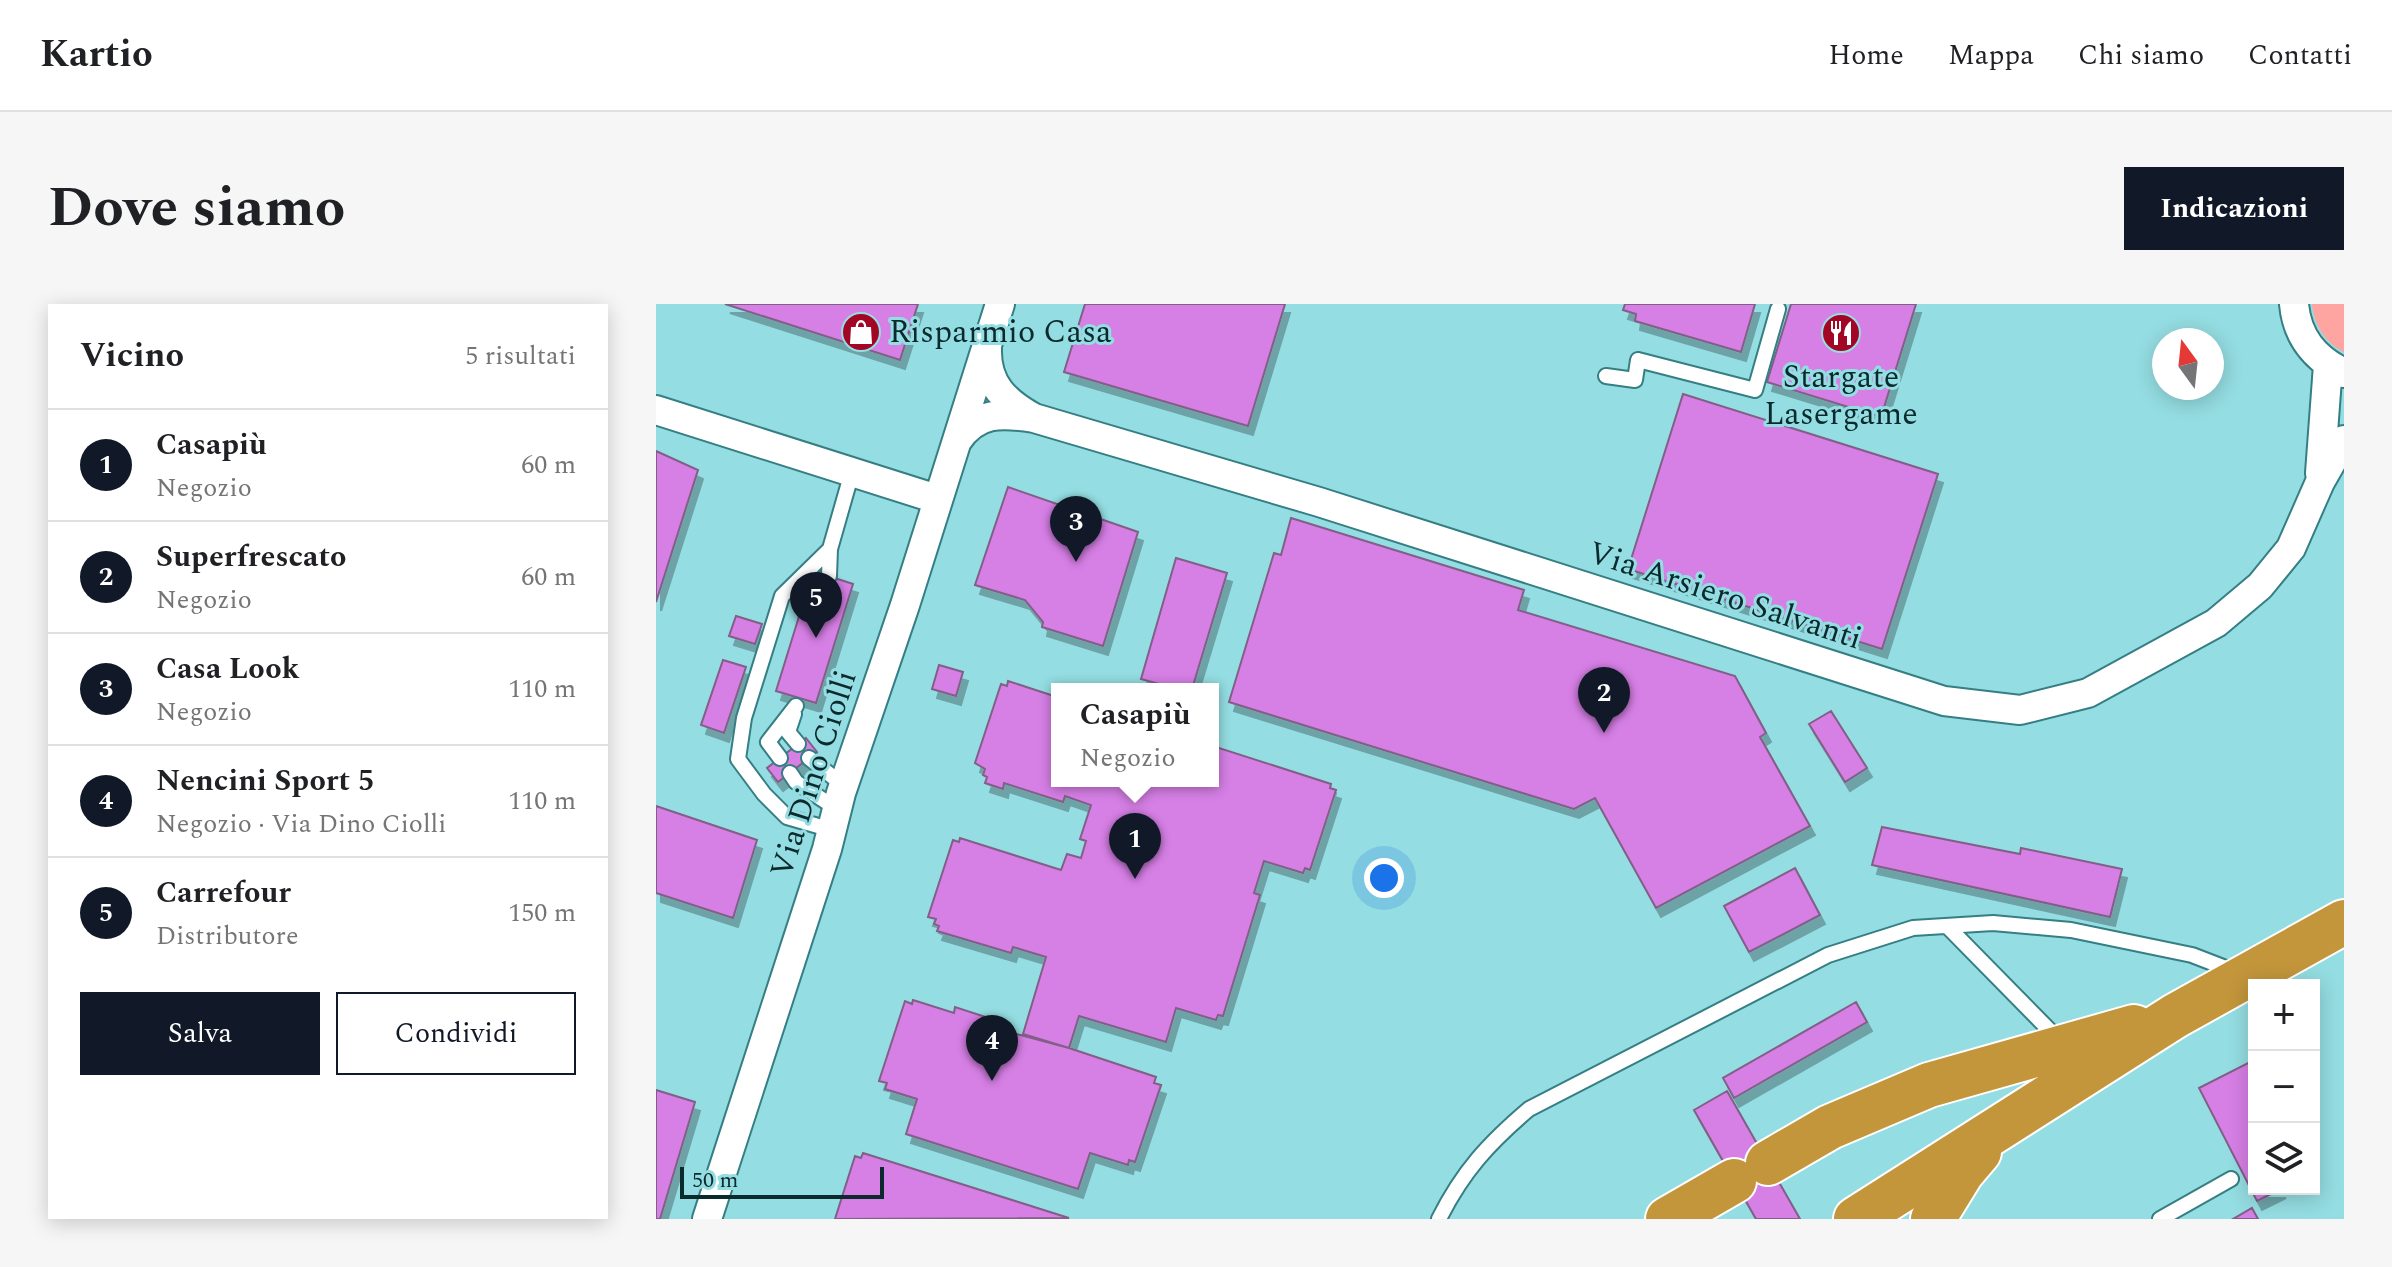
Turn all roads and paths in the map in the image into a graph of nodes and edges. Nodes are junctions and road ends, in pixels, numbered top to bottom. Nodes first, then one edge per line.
1 (1000, 304) edge
2 (2268, 304) edge
3 (1778, 309) dead end
4 (2295, 311) edge
5 (987, 345) junction
6 (2336, 369) edge
7 (1606, 376) dead end
8 (656, 410) edge
9 (1034, 418) junction
10 (2344, 440) edge
11 (955, 445) junction
12 (852, 472) junction
13 (2320, 482) junction
14 (937, 499) junction
15 (830, 549) junction
16 (829, 576) dead end
17 (798, 744) dead end
18 (780, 758) dead end
19 (809, 758) dead end
20 (790, 773) dead end
21 (837, 808) junction
22 (1947, 926) junction
23 (2338, 927) edge
24 (2247, 976) junction
25 (2175, 1016) junction
26 (2065, 1046) junction
27 (1994, 1133) junction
28 (2231, 1179) dead end
29 (707, 1219) edge
30 (1439, 1219) edge
31 (1668, 1219) edge
32 (1856, 1219) edge
33 (1933, 1219) edge
34 (2160, 1219) edge

1 - 5 street, Via Dino Ciolli
2 - 4 street
3 - 7 lane
4 - 6 street
5 - 9 street, Via Arsiero Salvanti
5 - 11 street, Via Dino Ciolli
6 - 13 street, Via Arsiero Salvanti
8 - 12 street
9 - 11 street, Via Arsiero Salvanti
9 - 13 street, Via Arsiero Salvanti
10 - 13 street, Via Arsiero Salvanti
11 - 14 street, Via Dino Ciolli
12 - 14 street
12 - 15 lane
14 - 21 street, Via Dino Ciolli
15 - 16 lane
15 - 21 lane
17 - 18 lane
19 - 21 lane
20 - 21 lane
21 - 29 street, Via Dino Ciolli
22 - 24 lane
22 - 26 lane
22 - 30 lane
23 - 24 highway
24 - 25 highway
25 - 26 highway
25 - 27 highway
26 - 31 highway
27 - 32 highway
27 - 33 highway
28 - 34 lane

